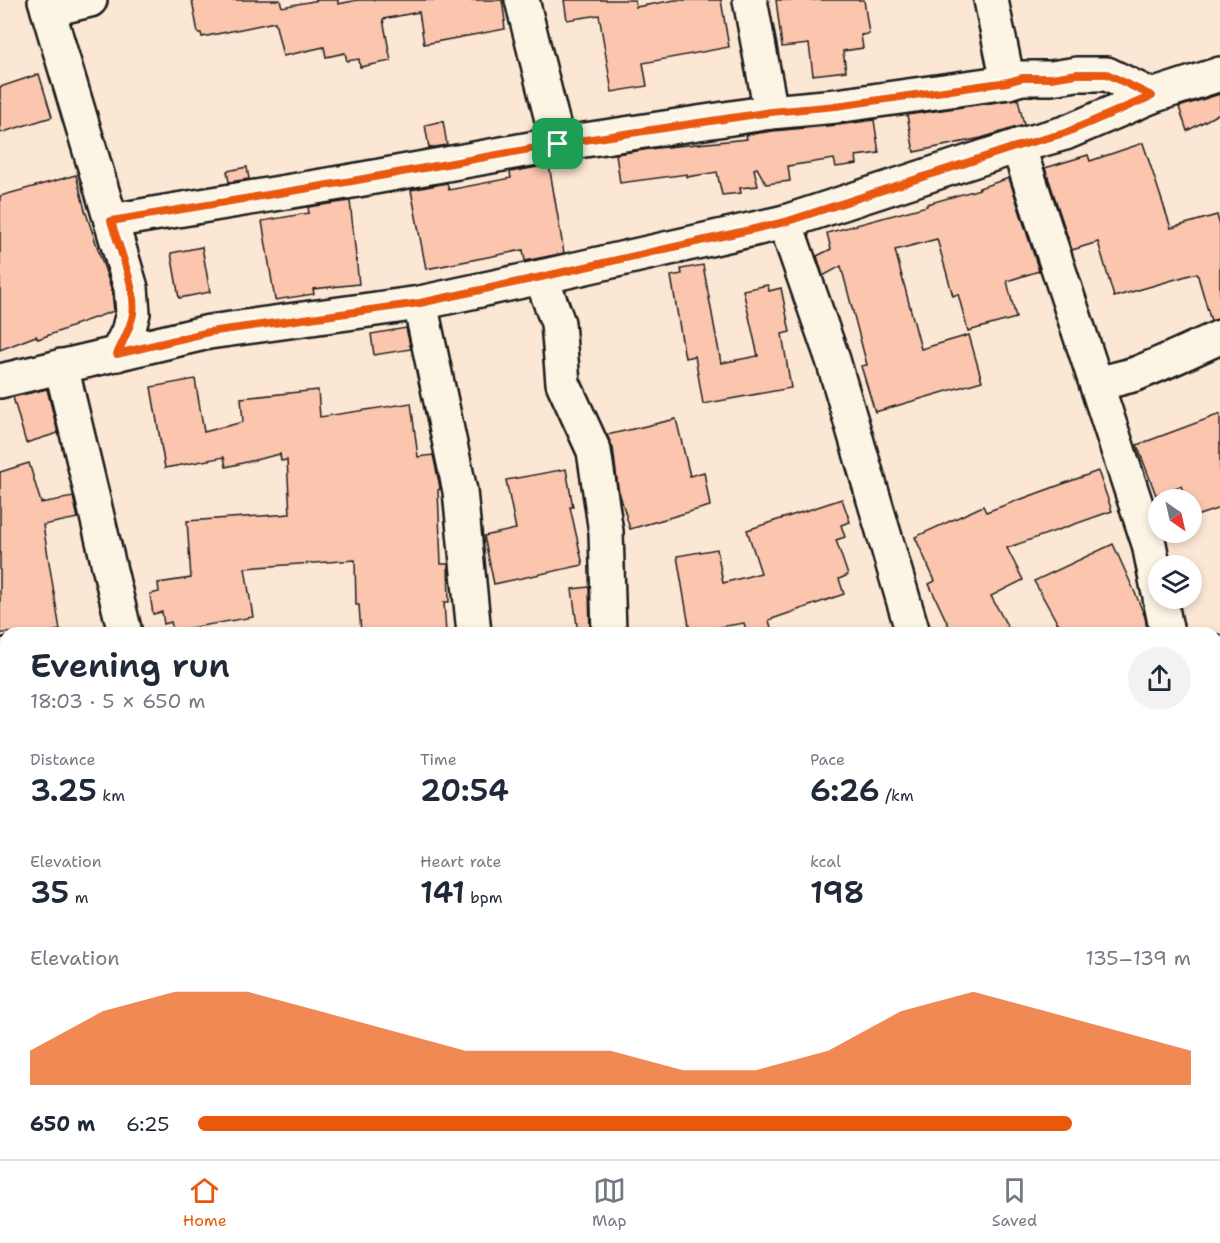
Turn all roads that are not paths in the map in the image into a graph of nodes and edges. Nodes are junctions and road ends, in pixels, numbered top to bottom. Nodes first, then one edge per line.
1 (90, 0) edge
2 (522, 0) edge
3 (750, 0) edge
4 (991, 0) edge
5 (46, 5) edge
6 (1220, 74) edge
7 (1008, 82) junction
8 (1152, 96) junction
9 (771, 112) junction
10 (558, 144) junction
11 (1018, 146) junction
12 (111, 221) junction
13 (785, 222) junction
14 (541, 277) junction
15 (420, 303) junction
16 (1220, 337) edge
17 (117, 354) junction
18 (61, 366) junction
19 (0, 381) edge
20 (1097, 385) junction
21 (1151, 555) edge
22 (1162, 609) edge
23 (124, 627) edge
24 (473, 627) edge
25 (609, 627) edge
26 (911, 627) edge
27 (1166, 627) edge

1 - 5 street
2 - 10 street
3 - 9 street
4 - 7 street
5 - 12 street
6 - 8 street
7 - 8 street
7 - 9 street
8 - 11 street
9 - 10 street
10 - 12 street
11 - 13 street
11 - 20 street
12 - 17 street
13 - 14 street
13 - 26 street
14 - 15 street
14 - 25 street
15 - 17 street
15 - 24 street
16 - 20 street
17 - 18 street
18 - 19 street
18 - 23 street
20 - 21 street
22 - 27 street

